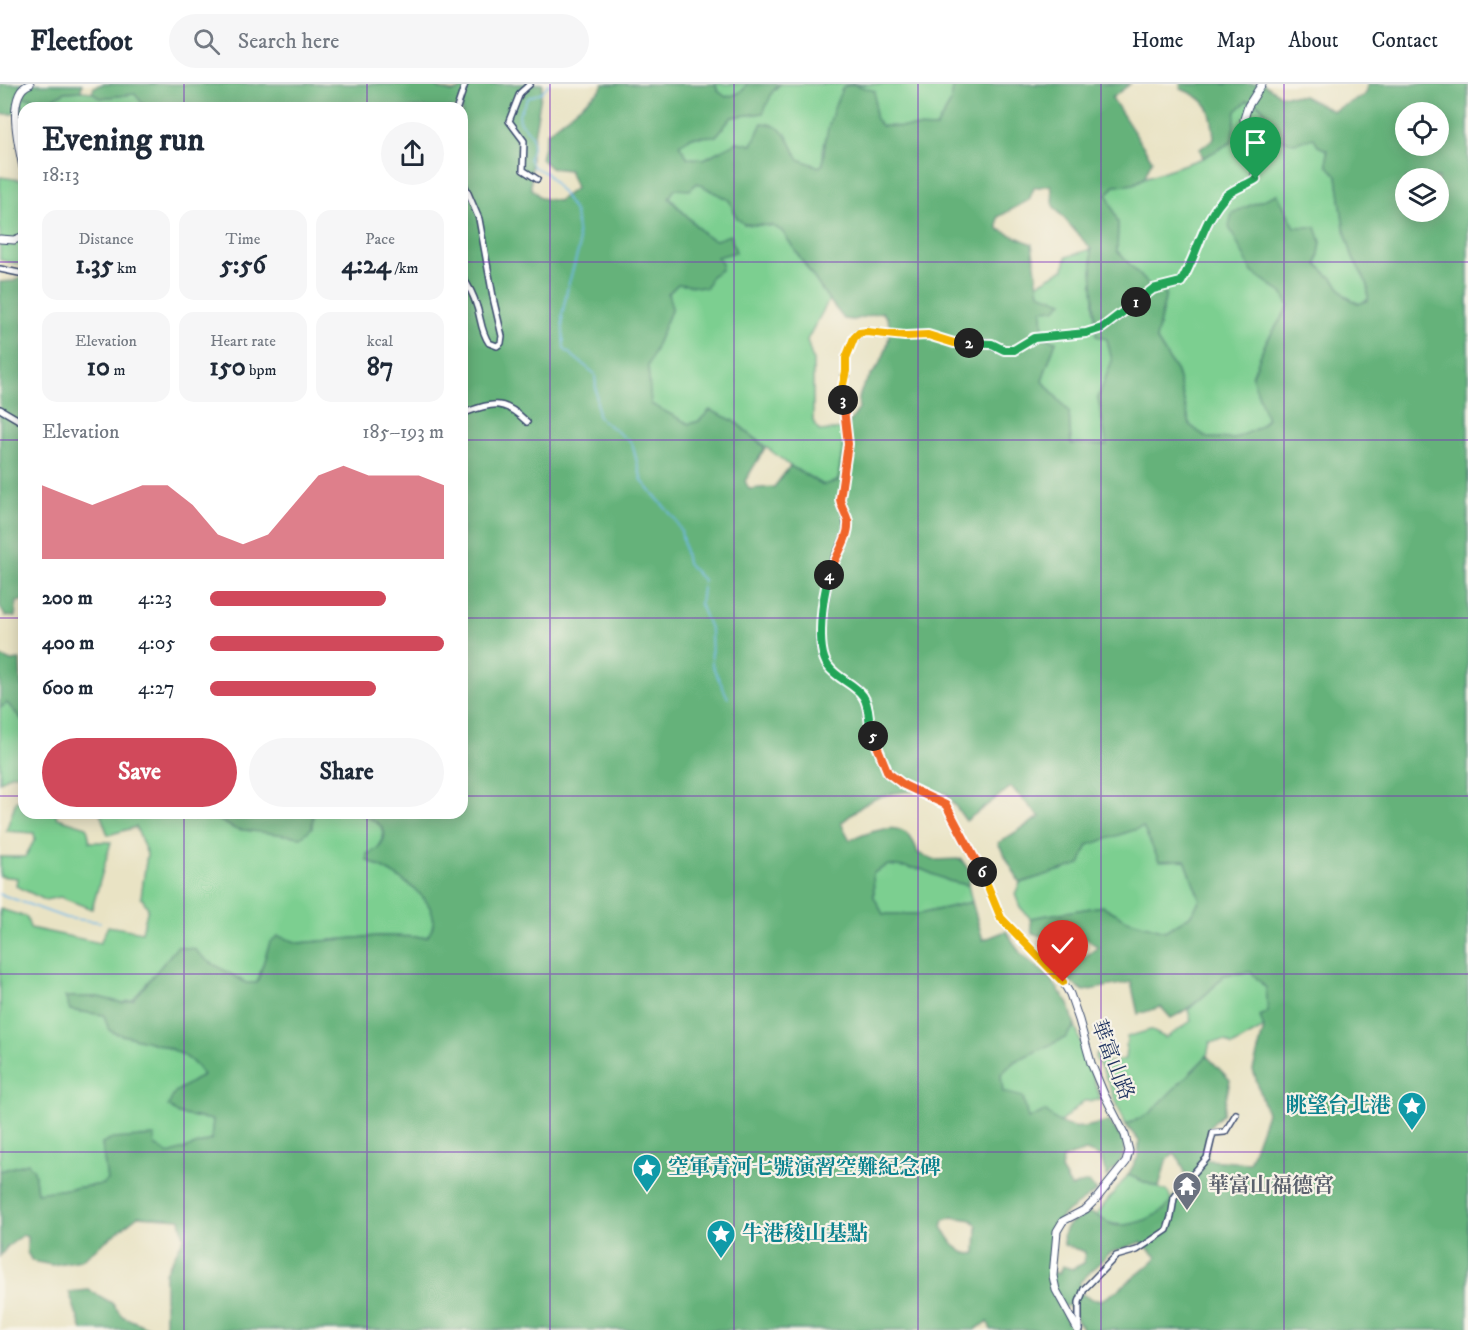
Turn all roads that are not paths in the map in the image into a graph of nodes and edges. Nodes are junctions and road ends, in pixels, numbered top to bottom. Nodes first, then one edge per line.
1 (30, 84) edge
2 (465, 84) edge
3 (530, 84) edge
4 (1262, 84) edge
5 (459, 102) edge
6 (18, 129) edge
7 (537, 179) dead end
8 (468, 193) edge
9 (18, 238) edge
10 (0, 239) edge
11 (0, 268) edge
12 (18, 272) edge
13 (468, 285) edge
14 (0, 409) edge
15 (468, 411) edge
16 (18, 420) edge
17 (527, 422) dead end
18 (1236, 1114) dead end
19 (1078, 1330) edge

1 - 6 street
2 - 5 street
3 - 7 street
4 - 19 street, 華富山路
8 - 13 street
9 - 10 street
11 - 12 street
14 - 16 street
15 - 17 street
18 - 19 street

